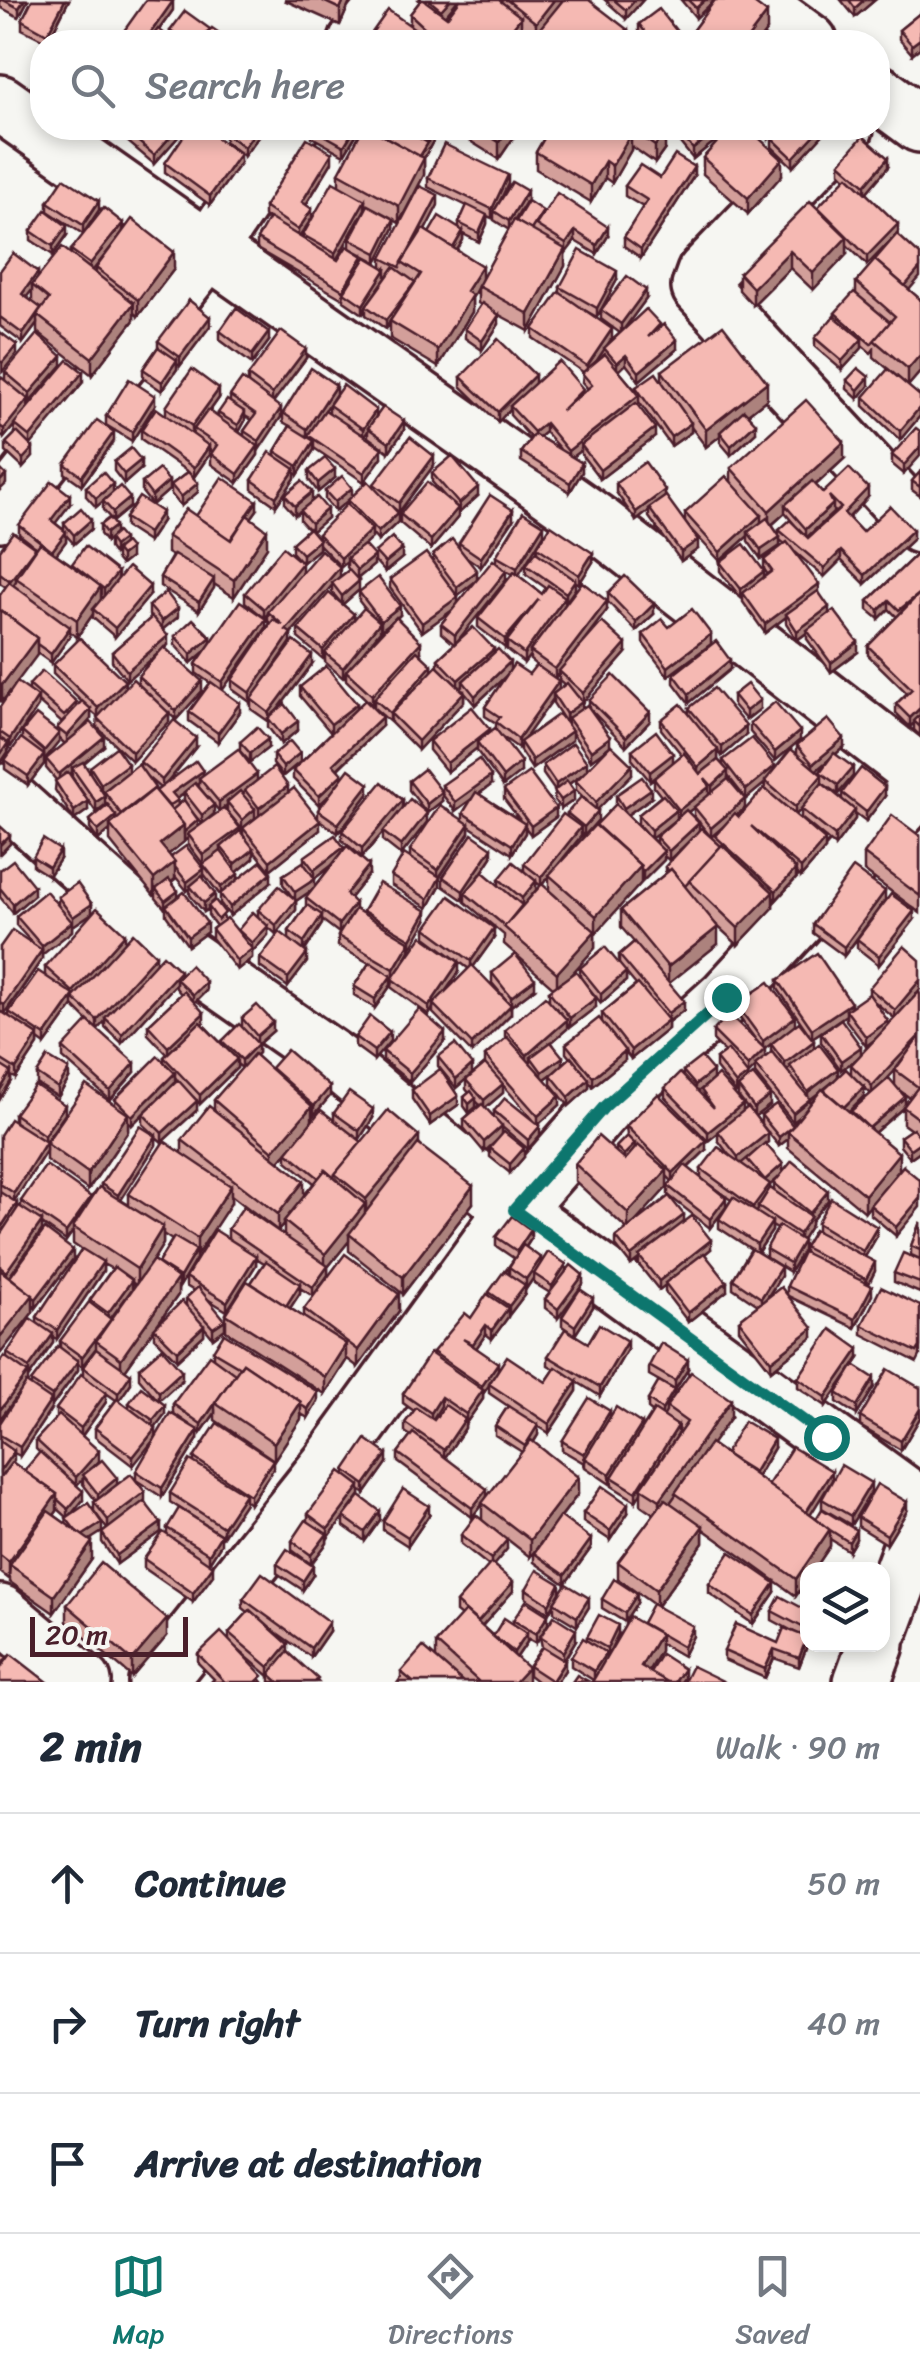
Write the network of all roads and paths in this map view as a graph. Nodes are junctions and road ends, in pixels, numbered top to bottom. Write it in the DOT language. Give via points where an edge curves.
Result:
graph roads {
  1 [pos="391,0"];
  2 [pos="750,0"];
  3 [pos="366,30"];
  4 [pos="792,30"];
  5 [pos="890,102"];
  6 [pos="0,103"];
  7 [pos="30,124"];
  8 [pos="920,124"];
  9 [pos="53,140"];
  10 [pos="282,140"];
  11 [pos="832,140"];
  12 [pos="210,249"];
  13 [pos="0,513"];
  14 [pos="920,525"];
  15 [pos="920,774"];
  16 [pos="920,787"];
  17 [pos="0,792"];
  18 [pos="514,1210"];
  19 [pos="920,1506"];
  20 [pos="920,1524"];
  21 [pos="0,1613"];
  22 [pos="876,1661"];
  23 [pos="83,1682"];
  24 [pos="158,1682"];
  1 -- 3 [label="street"];
  2 -- 4 [label="street"];
  5 -- 8 [label="street"];
  6 -- 7 [label="street"];
  9 -- 12 [label="street"];
  10 -- 12 [label="street"];
  11 -- 14 [label="street" via="705,273 700,286"];
  12 -- 13 [label="street"];
  12 -- 15 [label="street" via="600,524"];
  16 -- 18 [label="street" via="726,997 604,1107"];
  17 -- 18 [label="street" via="173,948 341,1064"];
  18 -- 19 [label="street"];
  18 -- 24 [label="street" via="330,1464"];
  20 -- 22 [label="street"];
  21 -- 23 [label="street"];
}
